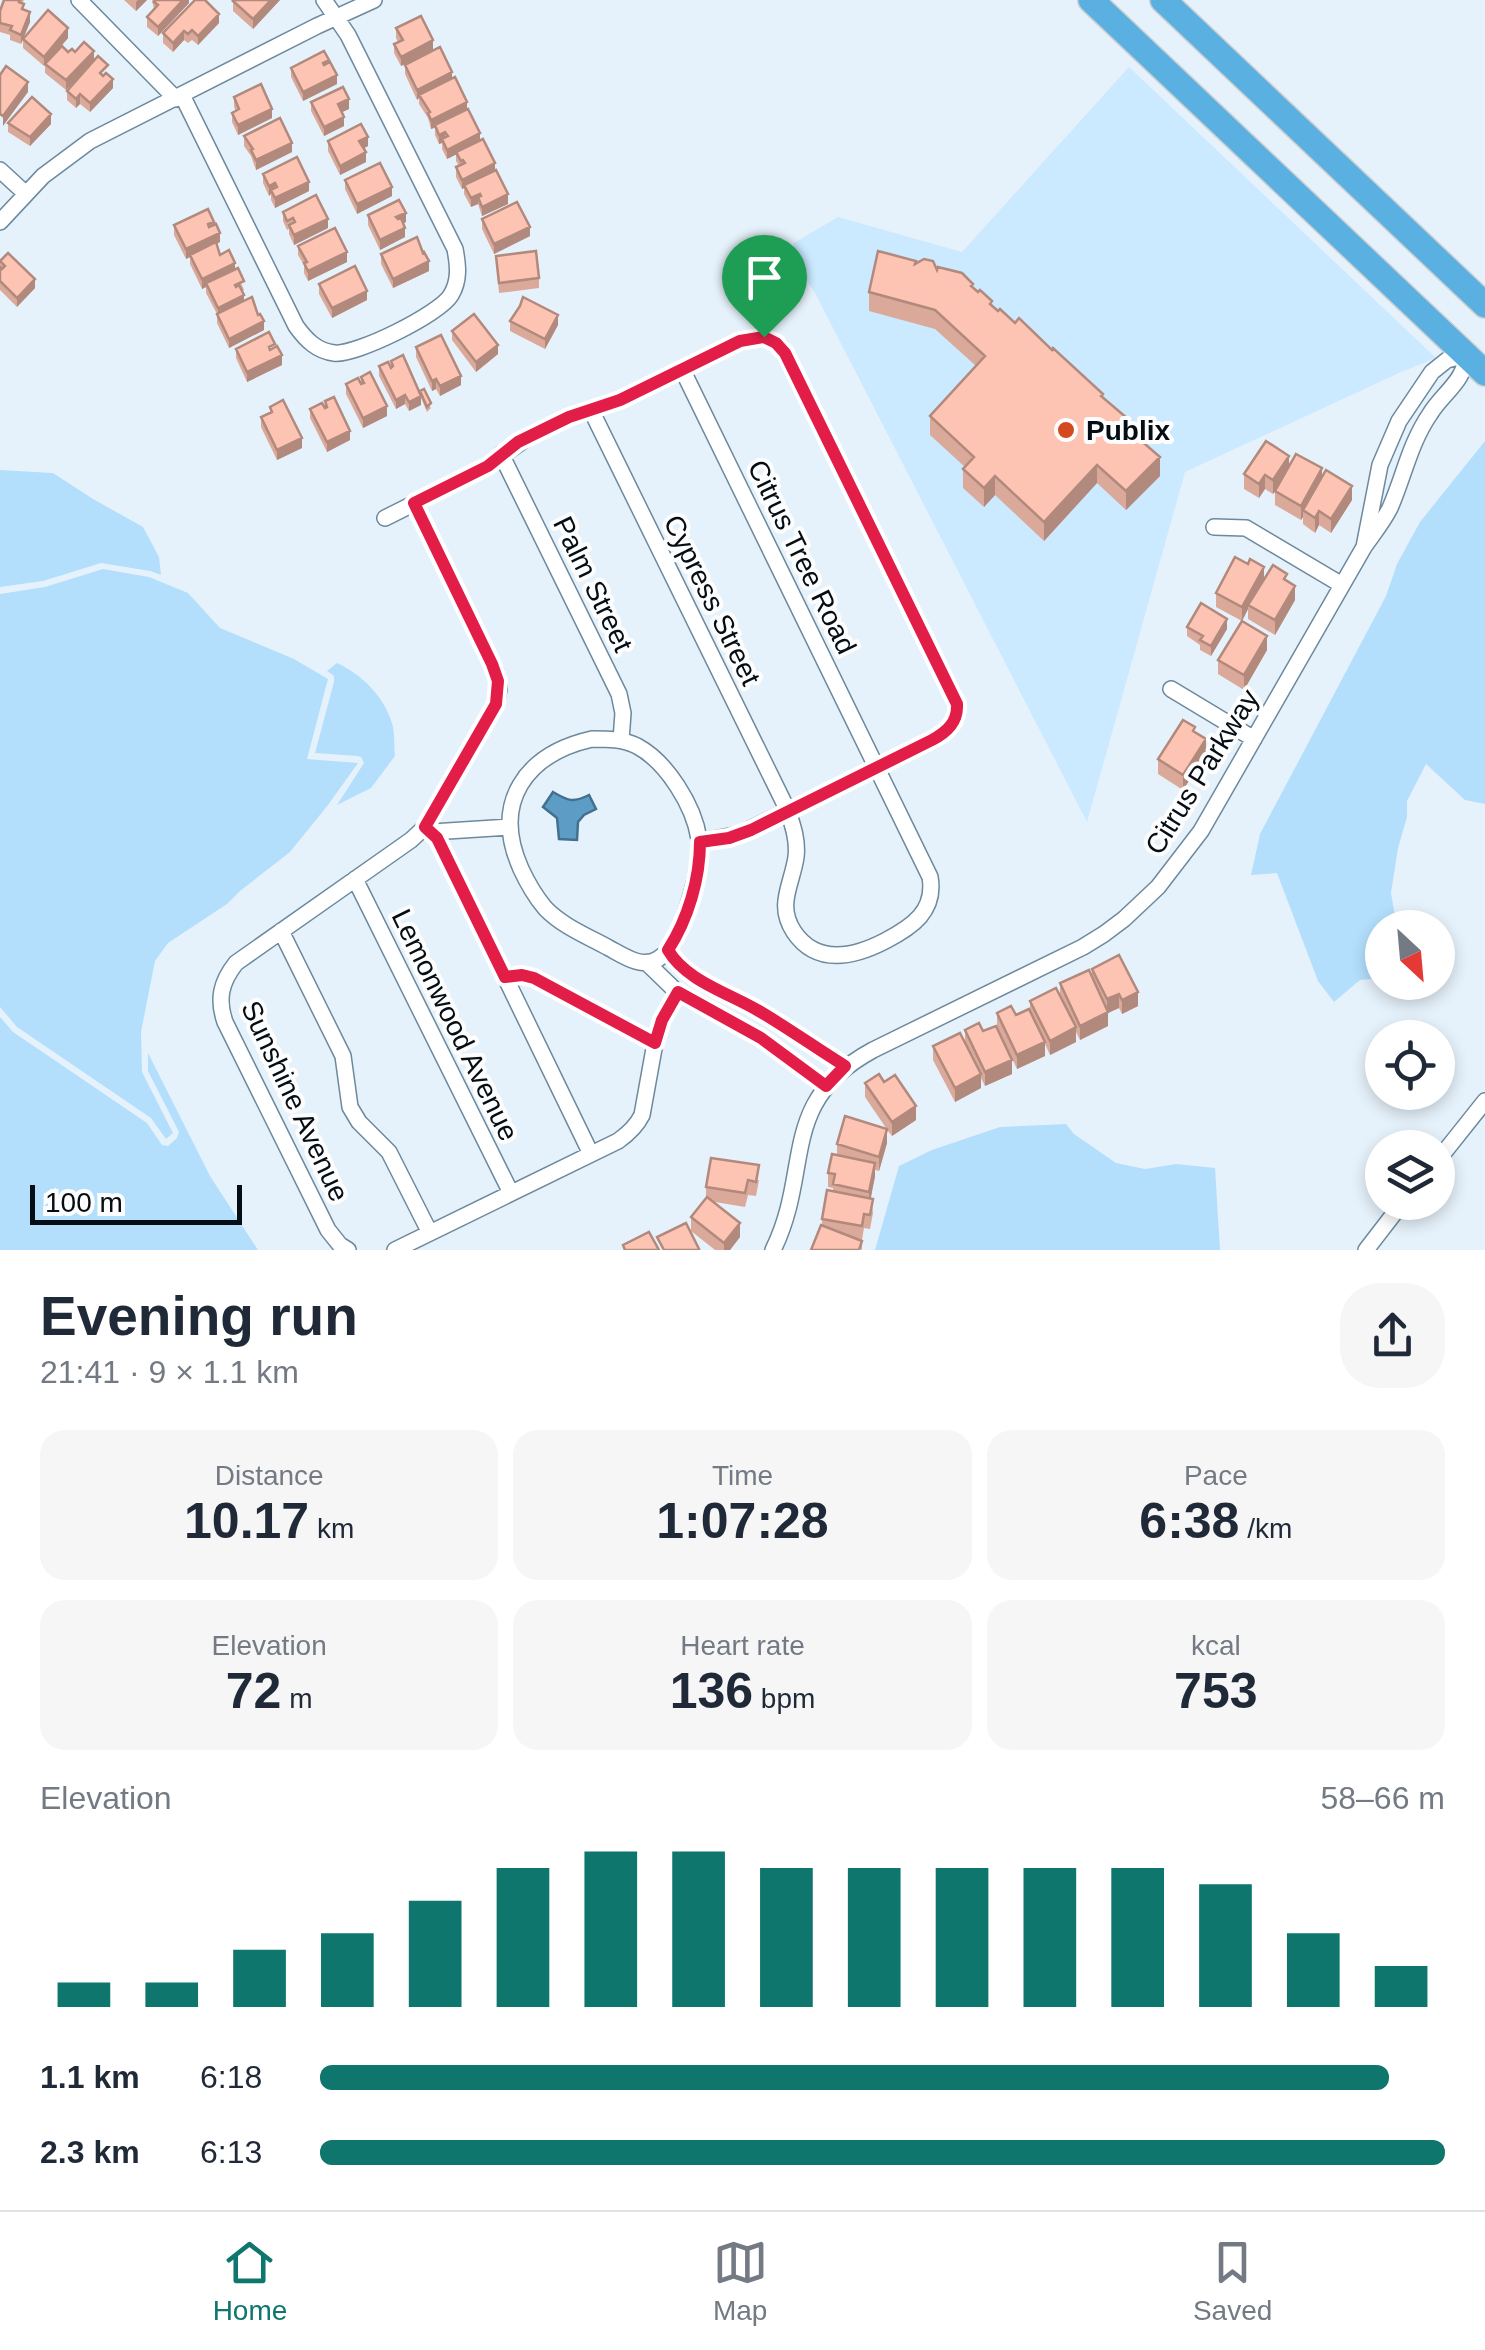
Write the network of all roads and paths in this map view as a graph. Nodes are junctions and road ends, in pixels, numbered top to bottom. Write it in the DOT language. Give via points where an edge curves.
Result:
graph roads {
  1 [pos="79,0"];
  2 [pos="324,0"];
  3 [pos="374,0"];
  4 [pos="1091,0"];
  5 [pos="1163,0"];
  6 [pos="337,17"];
  7 [pos="179,97"];
  8 [pos="0,170"];
  9 [pos="26,194"];
  10 [pos="0,222"];
  11 [pos="1485,305"];
  12 [pos="1479,360"];
  13 [pos="682,370"];
  14 [pos="591,410"];
  15 [pos="502,454"];
  16 [pos="1380,465"];
  17 [pos="1402,471"];
  18 [pos="414,503"];
  19 [pos="385,518"];
  20 [pos="1214,527"];
  21 [pos="1364,547"];
  22 [pos="1342,585"];
  23 [pos="1171,689"];
  24 [pos="1254,739"];
  25 [pos="621,740"];
  26 [pos="877,768"];
  27 [pos="788,812"];
  28 [pos="510,827"];
  29 [pos="429,830"];
  30 [pos="700,842"];
  31 [pos="356,879"];
  32 [pos="281,932"];
  33 [pos="668,950"];
  34 [pos="647,963"];
  35 [pos="505,977"];
  36 [pos="678,992"];
  37 [pos="758,1010"];
  38 [pos="750,1031"];
  39 [pos="655,1043"];
  40 [pos="845,1066"];
  41 [pos="826,1086"];
  42 [pos="1485,1101"];
  43 [pos="1455,1139"];
  44 [pos="591,1154"];
  45 [pos="510,1194"];
  46 [pos="1389,1220"];
  47 [pos="430,1233"];
  48 [pos="348,1250"];
  49 [pos="394,1250"];
  50 [pos="773,1250"];
  51 [pos="1366,1250"];
  1 -- 7 [label="street"];
  2 -- 6 [label="street"];
  3 -- 6 [label="street"];
  4 -- 12 [label="highway"];
  5 -- 11 [label="highway"];
  6 -- 7 [label="street"];
  6 -- 7 [label="street" via="455,249 453,292 432,313 344,353 325,351 304,337"];
  7 -- 9 [label="street" via="90,141"];
  8 -- 9 [label="street"];
  9 -- 10 [label="street"];
  12 -- 16 [label="street, Citrus Parkway" via="1448,360 1432,372"];
  12 -- 17 [label="street" via="1437,403"];
  13 -- 14 [label="street"];
  13 -- 26 [label="street, Citrus Tree Road"];
  13 -- 26 [label="street" via="748,338 776,343 861,507 957,704 955,721 942,735"];
  14 -- 15 [label="street"];
  14 -- 27 [label="street, Cypress Street"];
  15 -- 18 [label="street"];
  15 -- 25 [label="street, Palm Street" via="619,694"];
  16 -- 17 [label="street"];
  16 -- 21 [label="street, Citrus Parkway"];
  17 -- 21 [label="street" via="1385,518"];
  18 -- 19 [label="street"];
  18 -- 29 [label="street, Sunshine Avenue" via="499,689"];
  20 -- 22 [label="street" via="1246,528"];
  21 -- 22 [label="street, Citrus Parkway"];
  22 -- 24 [label="street, Citrus Parkway"];
  23 -- 24 [label="street"];
  24 -- 40 [label="street, Citrus Parkway" via="1188,850 1124,919"];
  25 -- 28 [label="street" via="592,739 546,756 515,796"];
  25 -- 30 [label="street" via="649,754 669,776"];
  26 -- 27 [label="street"];
  26 -- 27 [label="street" via="932,885 920,918 883,942 836,956 797,936 785,906 797,845"];
  27 -- 30 [label="street" via="740,834"];
  28 -- 29 [label="street"];
  28 -- 34 [label="street" via="522,870 546,910"];
  29 -- 31 [label="street, Sunshine Avenue"];
  29 -- 35 [label="street"];
  30 -- 33 [label="street" via="693,890"];
  31 -- 32 [label="street, Sunshine Avenue"];
  31 -- 45 [label="street, Lemonwood Avenue"];
  32 -- 47 [label="street" via="343,1056 350,1107 389,1152"];
  32 -- 48 [label="street, Sunshine Avenue" via="230,971 222,1013 328,1230"];
  33 -- 34 [label="street"];
  33 -- 37 [label="street" via="689,973"];
  34 -- 36 [label="street"];
  35 -- 39 [label="street" via="534,978"];
  35 -- 44 [label="street"];
  36 -- 38 [label="street"];
  36 -- 39 [label="street"];
  37 -- 38 [label="street"];
  37 -- 40 [label="street"];
  38 -- 41 [label="street"];
  39 -- 44 [label="street" via="636,1126"];
  40 -- 41 [label="street, Citrus Parkway"];
  41 -- 50 [label="street, Citrus Parkway" via="807,1120"];
  42 -- 43 [label="street"];
  44 -- 45 [label="street"];
  45 -- 47 [label="street"];
  46 -- 51 [label="street"];
  47 -- 49 [label="street"];
}
